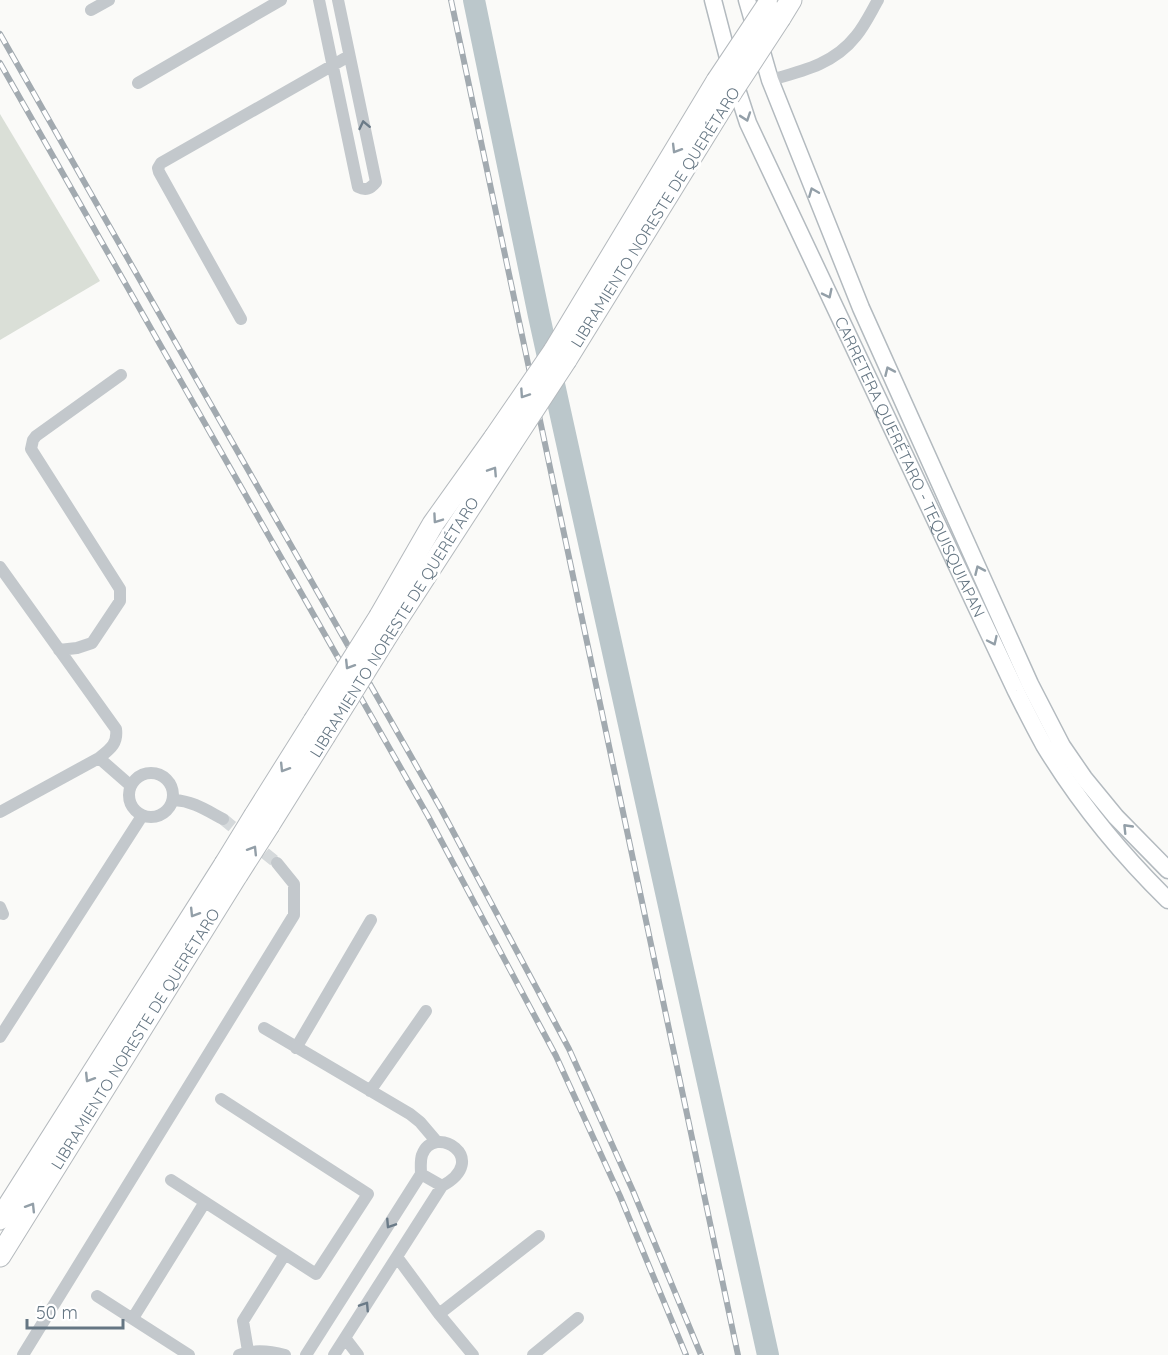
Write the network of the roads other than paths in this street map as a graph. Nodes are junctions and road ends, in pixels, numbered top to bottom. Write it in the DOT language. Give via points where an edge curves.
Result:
graph roads {
  1 [pos="109,0"];
  2 [pos="320,0"];
  3 [pos="338,0"];
  4 [pos="714,0"];
  5 [pos="878,0"];
  6 [pos="278,1"];
  7 [pos="771,5"];
  8 [pos="91,10"];
  9 [pos="349,56"];
  10 [pos="333,65"];
  11 [pos="770,80"];
  12 [pos="138,83"];
  13 [pos="241,319"];
  14 [pos="121,375"];
  15 [pos="0,567"];
  16 [pos="59,650"];
  17 [pos="99,758"];
  18 [pos="131,786"];
  19 [pos="174,800"];
  20 [pos="0,812"];
  21 [pos="142,816"];
  22 [pos="223,819"];
  23 [pos="277,863"];
  24 [pos="231,870"];
  25 [pos="1168,870"];
  26 [pos="1168,900"];
  27 [pos="371,920"];
  28 [pos="426,1011"];
  29 [pos="264,1028"];
  30 [pos="0,1037"];
  31 [pos="296,1048"];
  32 [pos="370,1092"];
  33 [pos="222,1099"];
  34 [pos="437,1142"];
  35 [pos="421,1174"];
  36 [pos="171,1180"];
  37 [pos="442,1186"];
  38 [pos="205,1202"];
  39 [pos="0,1219"];
  40 [pos="539,1236"];
  41 [pos="285,1254"];
  42 [pos="0,1256"];
  43 [pos="397,1257"];
  44 [pos="97,1296"];
  45 [pos="439,1314"];
  46 [pos="133,1318"];
  47 [pos="578,1318"];
  48 [pos="345,1338"];
  49 [pos="244,1353"];
  50 [pos="23,1355"];
  51 [pos="189,1355"];
  52 [pos="285,1355"];
  53 [pos="306,1355"];
  54 [pos="334,1355"];
  55 [pos="358,1355"];
  56 [pos="473,1355"];
  57 [pos="533,1355"];
  1 -- 8 [label="street"];
  2 -- 10 [label="street"];
  3 -- 9 [label="street"];
  4 -- 26 [label="main road, CARRETERA QUERÉTARO - TEQUISQUIAPAN, one-way" via="748,123 1016,691 1043,744 1076,794"];
  5 -- 11 [label="street" via="856,36 832,60"];
  6 -- 12 [label="street"];
  7 -- 11 [label="main road, CARRETERA QUERÉTARO - TEQUISQUIAPAN"];
  7 -- 24 [label="highway, LIBRAMIENTO NORESTE DE QUERÉTARO, bridge" via="560,356"];
  9 -- 10 [label="street"];
  10 -- 9 [label="street, one-way" via="358,187 371,188 376,182"];
  10 -- 13 [label="street" via="158,168"];
  25 -- 11 [label="main road, CARRETERA QUERÉTARO - TEQUISQUIAPAN, one-way" via="1084,778 1062,746 1030,684 861,308"];
  14 -- 16 [label="street" via="33,440 31,449 120,589 120,601 92,643"];
  15 -- 16 [label="street"];
  16 -- 17 [label="street" via="116,729 113,747"];
  17 -- 18 [label="street"];
  17 -- 20 [label="street"];
  18 -- 19 [label="street" via="143,774 160,775 173,787"];
  18 -- 21 [label="street" via="130,803"];
  19 -- 21 [label="street" via="159,817"];
  19 -- 22 [label="street" via="198,805"];
  21 -- 30 [label="street"];
  23 -- 50 [label="street" via="294,884 294,915"];
  24 -- 39 [label="highway, LIBRAMIENTO NORESTE DE QUERÉTARO, one-way"];
  42 -- 24 [label="highway, LIBRAMIENTO NORESTE DE QUERÉTARO, one-way"];
  27 -- 31 [label="street"];
  28 -- 32 [label="street"];
  29 -- 31 [label="street"];
  31 -- 32 [label="street"];
  32 -- 34 [label="street" via="420,1122"];
  33 -- 41 [label="street" via="368,1194 316,1274"];
  34 -- 35 [label="street" via="423,1154"];
  34 -- 37 [label="street" via="456,1147 463,1164 460,1173"];
  35 -- 37 [label="street"];
  35 -- 53 [label="street, one-way"];
  36 -- 38 [label="street"];
  37 -- 43 [label="street"];
  38 -- 41 [label="street"];
  38 -- 46 [label="street"];
  40 -- 45 [label="street"];
  41 -- 49 [label="street" via="243,1321"];
  43 -- 45 [label="street"];
  48 -- 43 [label="street, one-way"];
  44 -- 46 [label="street"];
  45 -- 56 [label="street"];
  46 -- 51 [label="street"];
  47 -- 57 [label="street"];
  48 -- 54 [label="street"];
  48 -- 55 [label="street"];
  49 -- 52 [label="street"];
}
